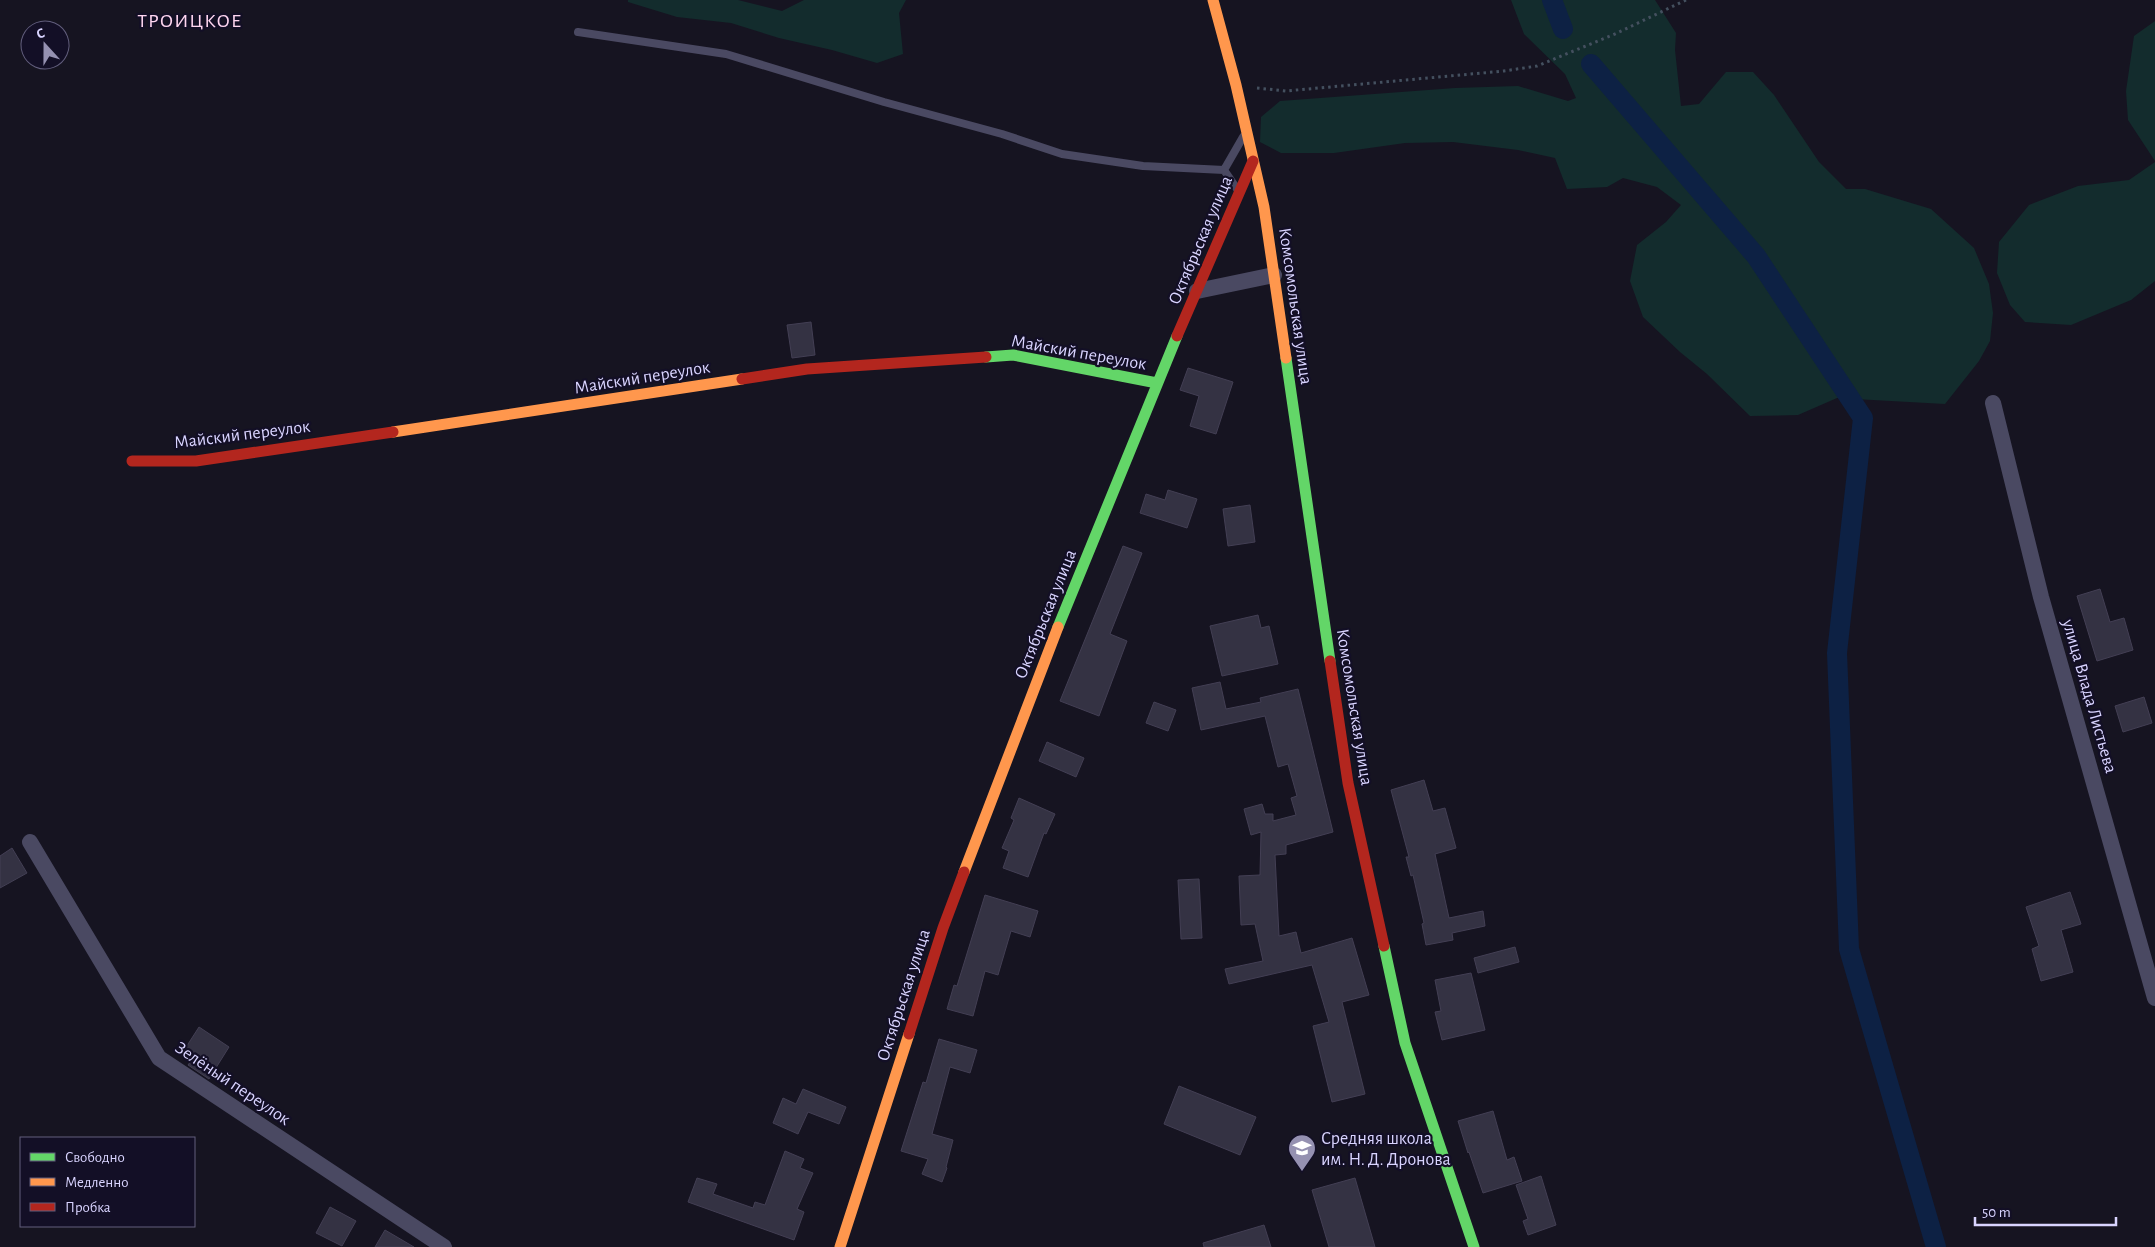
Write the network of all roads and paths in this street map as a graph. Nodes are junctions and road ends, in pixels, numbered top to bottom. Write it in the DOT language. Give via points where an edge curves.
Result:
graph roads {
  1 [pos="1213,0"];
  2 [pos="1686,0"];
  3 [pos="578,32"];
  4 [pos="1236,85"];
  5 [pos="1247,131"];
  6 [pos="1253,161"];
  7 [pos="1224,170"];
  8 [pos="1240,193"];
  9 [pos="1274,275"];
  10 [pos="1197,291"];
  11 [pos="1157,383"];
  12 [pos="1993,403"];
  13 [pos="132,461"];
  14 [pos="30,842"];
  15 [pos="2155,998"];
  16 [pos="444,1247"];
  17 [pos="840,1247"];
  18 [pos="1474,1247"];
  1 -- 4 [label="street, Октябрьская улица"];
  2 -- 4 [label="path" via="1537,66 1504,72 1286,91"];
  3 -- 7 [label="lane" via="726,54 1062,154 1143,166"];
  4 -- 5 [label="street, Октябрьская улица"];
  5 -- 6 [label="street, Октябрьская улица"];
  5 -- 7 [label="lane"];
  6 -- 8 [label="street, Октябрьская улица"];
  6 -- 9 [label="street, Комсомольская улица"];
  7 -- 8 [label="lane"];
  8 -- 10 [label="street, Октябрьская улица"];
  9 -- 10 [label="street"];
  9 -- 18 [label="street, Комсомольская улица" via="1348,783 1404,1044"];
  10 -- 11 [label="street, Октябрьская улица"];
  11 -- 13 [label="street, Майский переулок" via="1013,355 806,369 196,460"];
  11 -- 17 [label="street, Октябрьская улица" via="943,928"];
  12 -- 15 [label="street, улица Влада Листьева" via="2041,597"];
  14 -- 16 [label="street, Зелёный переулок" via="159,1058"];
}
